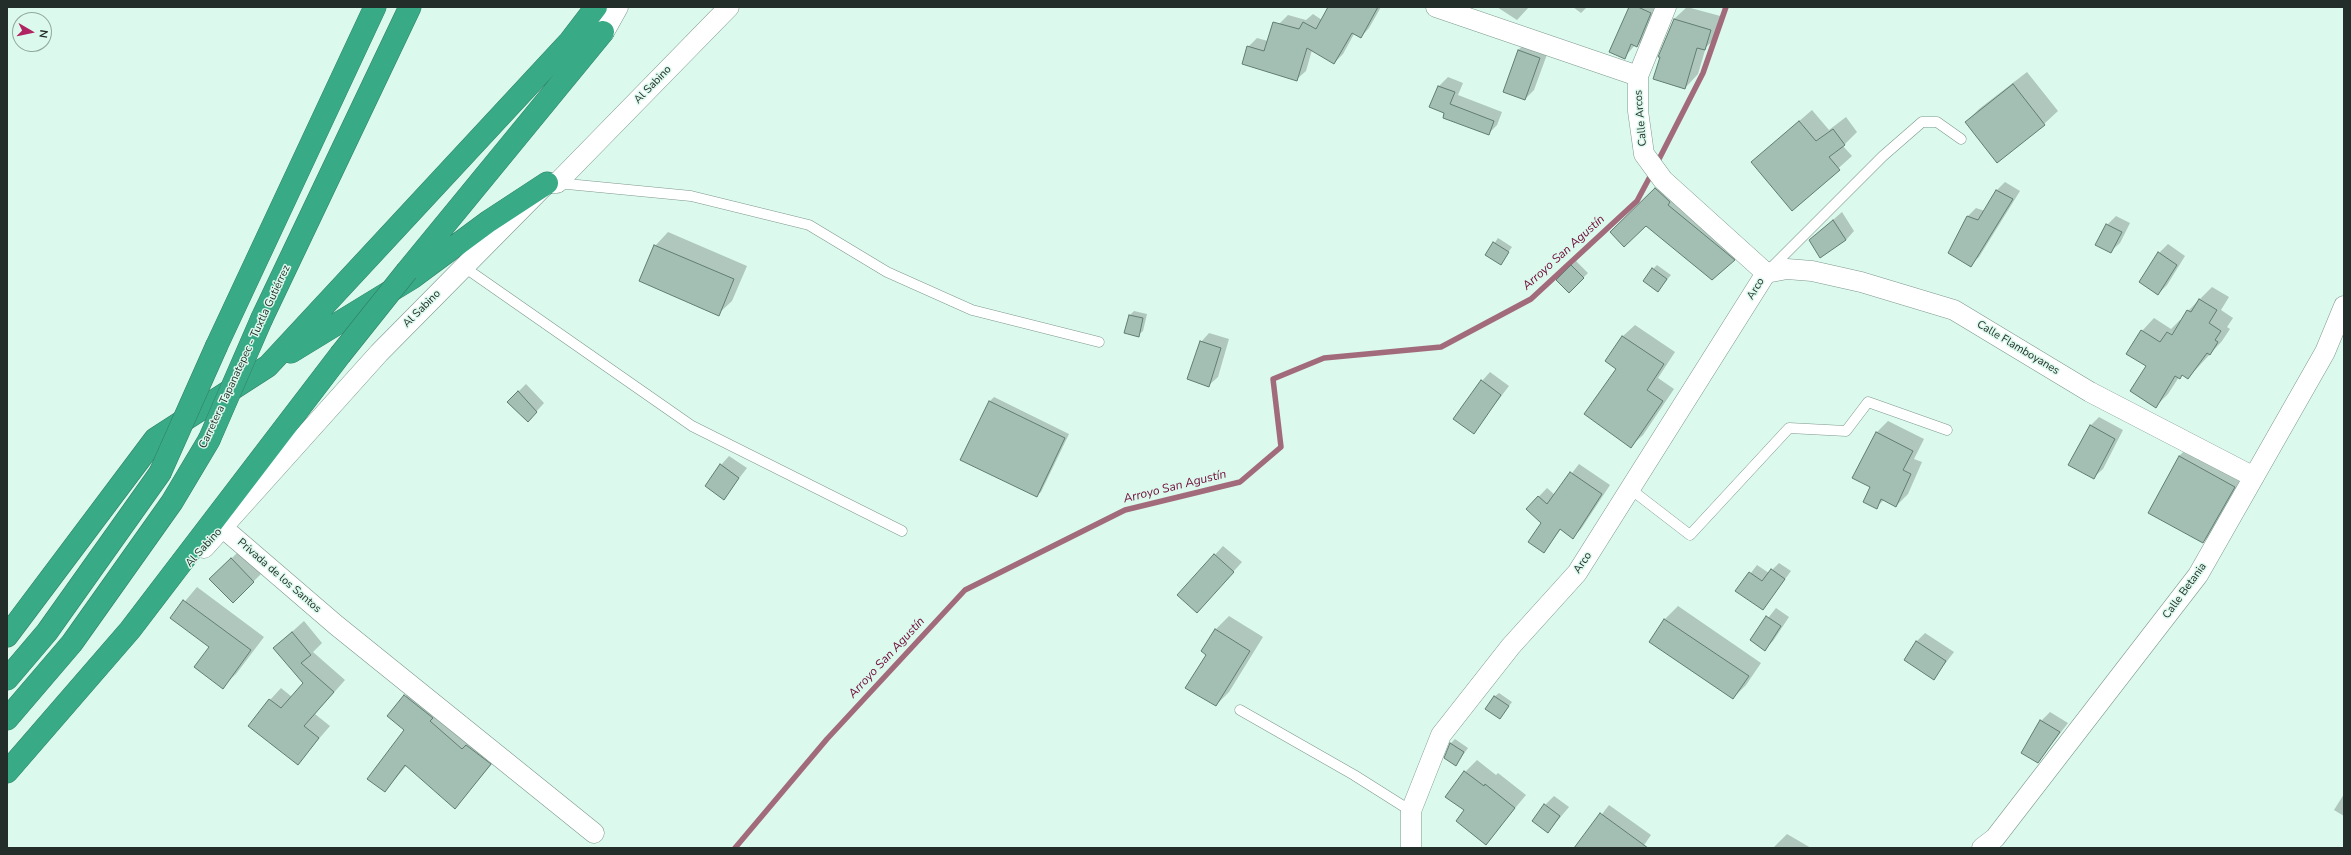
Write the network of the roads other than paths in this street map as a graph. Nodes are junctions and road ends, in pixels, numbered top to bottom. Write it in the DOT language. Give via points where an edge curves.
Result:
graph roads {
  1 [pos="375,7"];
  2 [pos="410,7"];
  3 [pos="596,7"];
  4 [pos="617,7"];
  5 [pos="729,7"];
  6 [pos="1436,7"];
  7 [pos="1666,7"];
  8 [pos="603,32"];
  9 [pos="1638,76"];
  10 [pos="1962,139"];
  11 [pos="552,183"];
  12 [pos="464,267"];
  13 [pos="1766,273"];
  14 [pos="2344,306"];
  15 [pos="2338,337"];
  16 [pos="1099,342"];
  17 [pos="268,366"];
  18 [pos="1947,430"];
  19 [pos="2254,476"];
  20 [pos="1629,488"];
  21 [pos="222,527"];
  22 [pos="902,531"];
  23 [pos="130,630"];
  24 [pos="7,636"];
  25 [pos="7,679"];
  26 [pos="1240,710"];
  27 [pos="7,719"];
  28 [pos="7,772"];
  29 [pos="1411,811"];
  30 [pos="594,833"];
  31 [pos="1411,848"];
  32 [pos="1982,848"];
  1 -- 25 [label="highway, bridge" via="216,345 160,473 47,632"];
  2 -- 27 [label="highway, Carretera Tapanatepec - Tuxtla Gutiérrez, bridge" via="262,318 208,440 172,502 72,643"];
  3 -- 17 [label="highway" via="570,41"];
  4 -- 8 [label="main road"];
  5 -- 11 [label="street, Al Sabino"];
  6 -- 9 [label="street, Calle Arcos"];
  7 -- 9 [label="street"];
  8 -- 23 [label="highway, bridge" via="340,355"];
  9 -- 13 [label="street, Calle Arcos" via="1638,111 1644,154 1663,180"];
  10 -- 13 [label="lane" via="1937,122 1922,122 1882,156"];
  11 -- 12 [label="street, Al Sabino"];
  11 -- 16 [label="lane" via="691,196 809,225 887,272 972,310"];
  11 -- 17 [label="highway" via="489,221 412,278"];
  12 -- 21 [label="street, Al Sabino" via="379,353"];
  12 -- 22 [label="lane" via="692,426"];
  13 -- 19 [label="street, Calle Flamboyanes" via="1787,269 1812,271 1861,282 1954,310 2090,392"];
  13 -- 20 [label="street, Arco"];
  14 -- 15 [label="street, Calle Betania"];
  15 -- 19 [label="street, Calle Betania" via="2325,352"];
  17 -- 24 [label="highway" via="155,438"];
  18 -- 20 [label="lane" via="1868,402 1846,431 1789,428 1690,535"];
  19 -- 32 [label="street, Calle Betania" via="2198,575 1995,838"];
  20 -- 29 [label="street, Arco" via="1577,573 1511,646 1441,735"];
  21 -- 23 [label="street, Al Sabino"];
  21 -- 30 [label="street, Privada de los Santos" via="336,625"];
  23 -- 28 [label="highway"];
  26 -- 29 [label="lane" via="1354,774"];
  29 -- 31 [label="street, Arco"];
}
